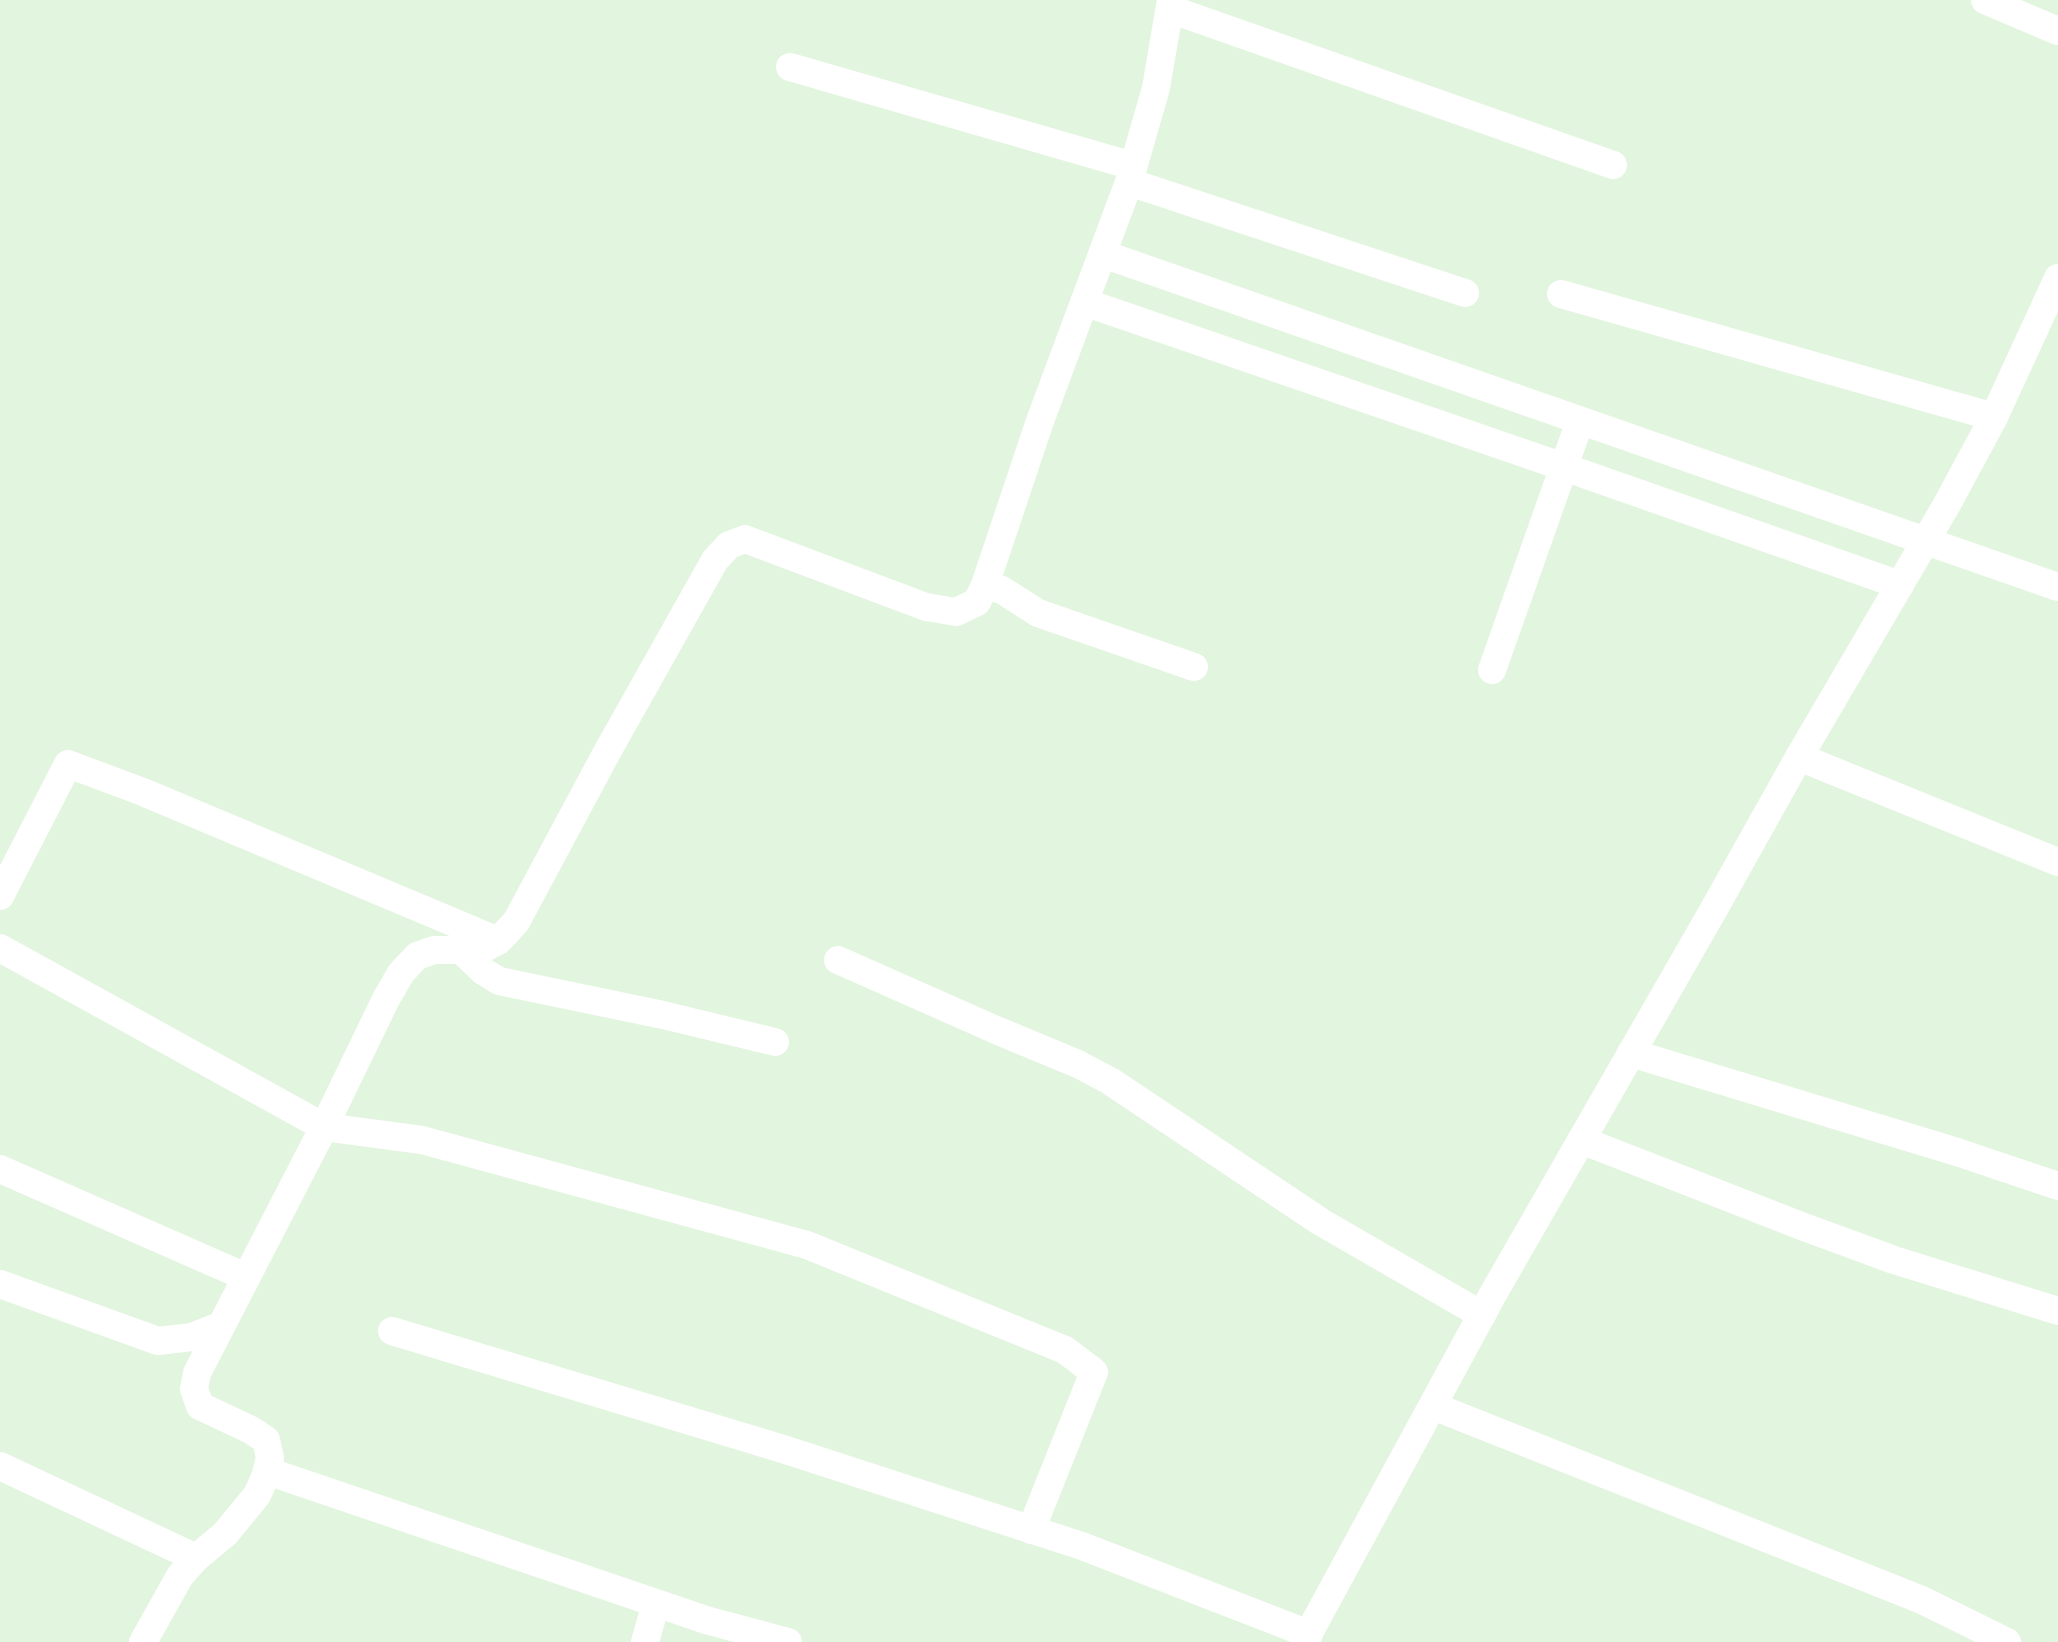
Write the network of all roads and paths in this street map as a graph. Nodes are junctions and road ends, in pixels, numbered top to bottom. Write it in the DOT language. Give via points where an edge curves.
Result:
graph roads {
  1 [pos="1985,0"];
  2 [pos="1171,4"];
  3 [pos="2058,31"];
  4 [pos="790,68"];
  5 [pos="1613,165"];
  6 [pos="1131,174"];
  7 [pos="1102,254"];
  8 [pos="2057,283"];
  9 [pos="1466,293"];
  10 [pos="1560,294"];
  11 [pos="1084,302"];
  12 [pos="1994,417"];
  13 [pos="1572,443"];
  14 [pos="1926,540"];
  15 [pos="985,585"];
  16 [pos="1900,585"];
  17 [pos="2058,587"];
  18 [pos="1194,667"];
  19 [pos="1492,670"];
  20 [pos="1799,757"];
  21 [pos="2058,862"];
  22 [pos="0,896"];
  23 [pos="498,941"];
  24 [pos="0,948"];
  25 [pos="460,950"];
  26 [pos="838,960"];
  27 [pos="775,1042"];
  28 [pos="1631,1054"];
  29 [pos="324,1127"];
  30 [pos="1582,1140"];
  31 [pos="0,1169"];
  32 [pos="2058,1186"];
  33 [pos="246,1277"];
  34 [pos="0,1284"];
  35 [pos="2058,1311"];
  36 [pos="1482,1315"];
  37 [pos="222,1326"];
  38 [pos="392,1332"];
  39 [pos="1433,1406"];
  40 [pos="0,1466"];
  41 [pos="265,1477"];
  42 [pos="1031,1530"];
  43 [pos="196,1558"];
  44 [pos="656,1603"];
  45 [pos="1306,1638"];
  46 [pos="143,1642"];
  47 [pos="645,1642"];
  48 [pos="788,1642"];
  49 [pos="2007,1642"];
  1 -- 3 [label="street"];
  2 -- 5 [label="street"];
  2 -- 6 [label="street" via="1156,88"];
  4 -- 6 [label="street"];
  6 -- 7 [label="street"];
  6 -- 9 [label="street"];
  7 -- 11 [label="street"];
  7 -- 13 [label="street"];
  8 -- 12 [label="street"];
  10 -- 12 [label="street"];
  11 -- 13 [label="street"];
  11 -- 15 [label="street"];
  12 -- 14 [label="street"];
  13 -- 14 [label="street"];
  13 -- 16 [label="street"];
  13 -- 19 [label="street"];
  14 -- 16 [label="street"];
  14 -- 17 [label="street"];
  15 -- 18 [label="street" via="1002,590 1038,613"];
  15 -- 23 [label="street" via="977,602 956,612 926,607 746,539 729,544 715,560 516,922"];
  16 -- 20 [label="street"];
  20 -- 21 [label="street"];
  20 -- 28 [label="street"];
  22 -- 23 [label="street" via="68,764 143,792"];
  23 -- 25 [label="street" via="481,950"];
  24 -- 29 [label="street"];
  25 -- 27 [label="street" via="499,981"];
  25 -- 29 [label="street" via="434,950 417,956 401,973"];
  26 -- 36 [label="street" via="1078,1064 1110,1081 1321,1222"];
  28 -- 30 [label="street"];
  28 -- 32 [label="street" via="1957,1152"];
  29 -- 33 [label="street"];
  29 -- 42 [label="street" via="422,1140 807,1245 1065,1350 1094,1372"];
  30 -- 35 [label="street" via="1894,1260"];
  30 -- 36 [label="street"];
  31 -- 33 [label="street"];
  33 -- 37 [label="street"];
  34 -- 37 [label="street" via="158,1341 192,1337"];
  36 -- 39 [label="street"];
  37 -- 41 [label="street" via="197,1373 194,1388 200,1406 266,1440 270,1458"];
  38 -- 42 [label="street" via="783,1449"];
  39 -- 45 [label="street"];
  39 -- 49 [label="street" via="1922,1600"];
  40 -- 43 [label="street"];
  41 -- 43 [label="street" via="257,1496 225,1534"];
  41 -- 44 [label="street" via="270,1472"];
  42 -- 45 [label="street" via="1082,1546"];
  43 -- 46 [label="street" via="180,1576"];
  44 -- 47 [label="street"];
  44 -- 48 [label="street"];
}
